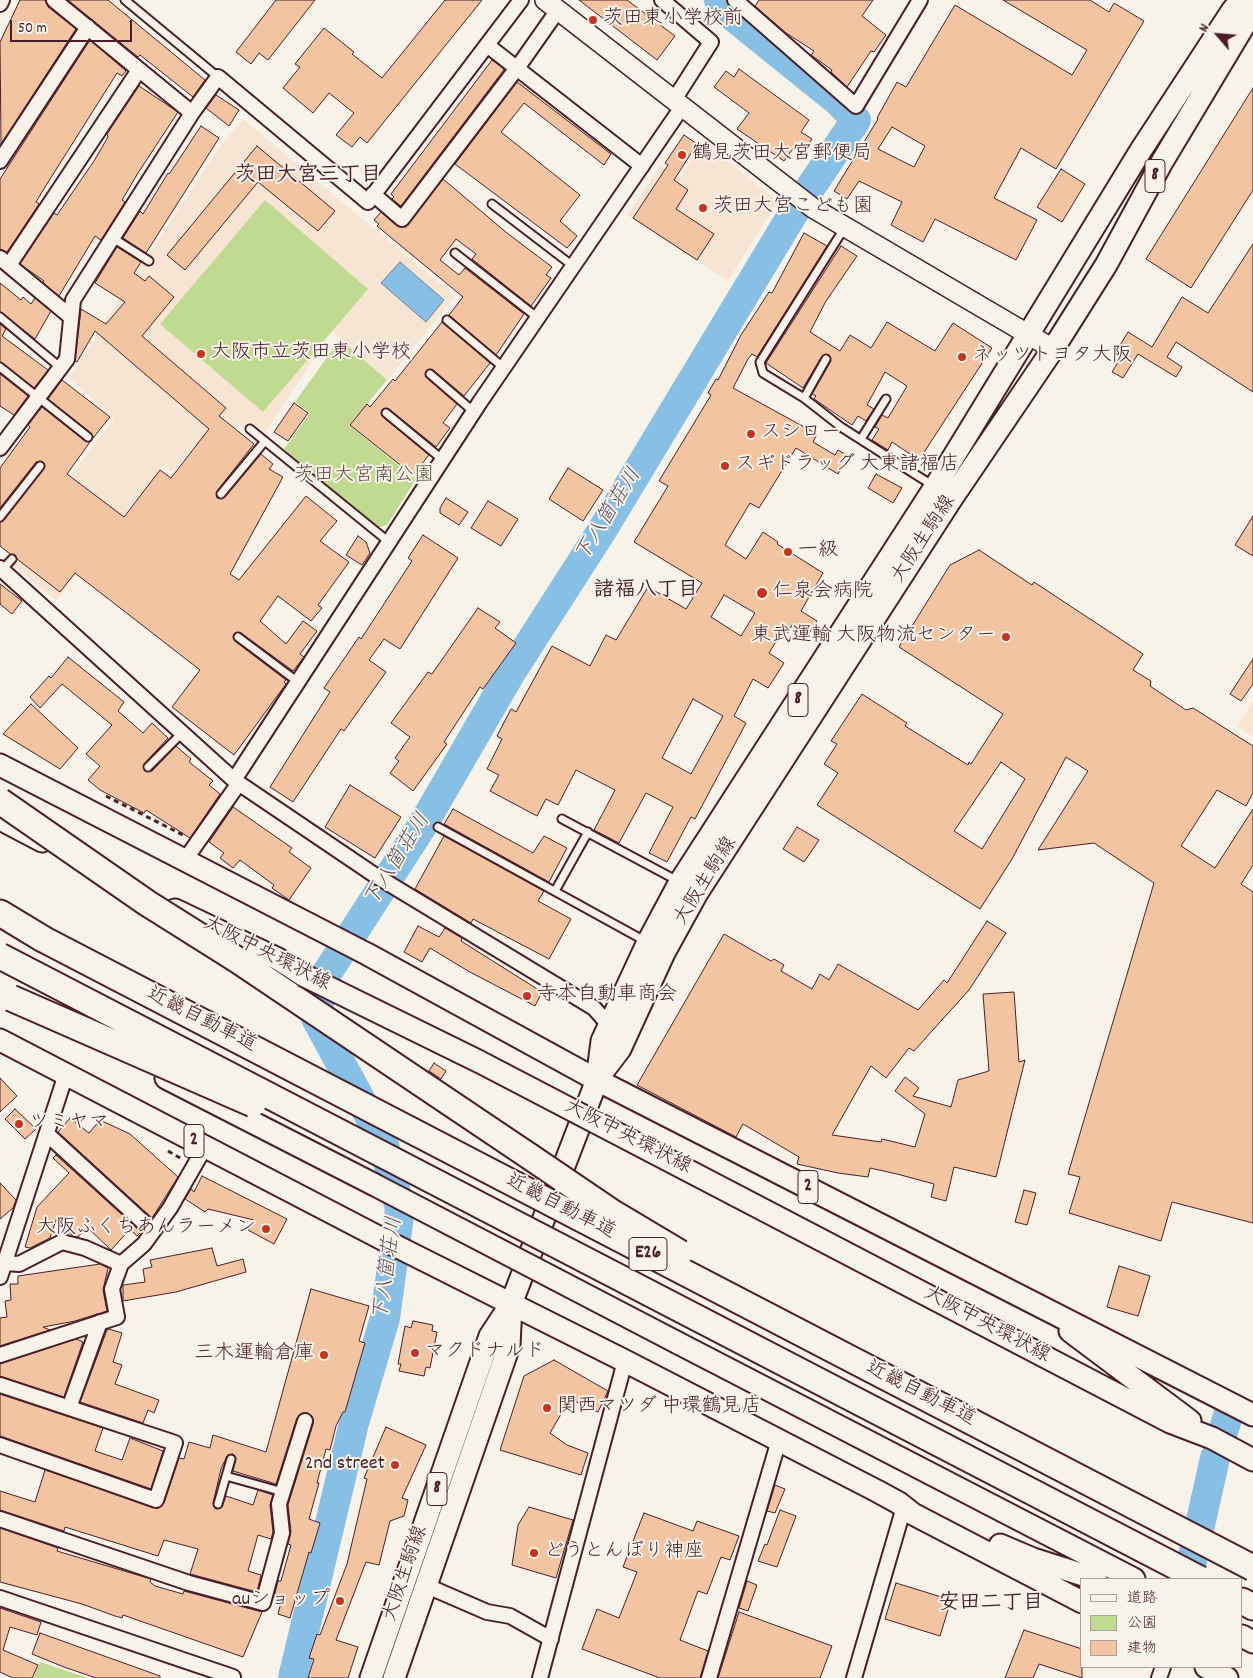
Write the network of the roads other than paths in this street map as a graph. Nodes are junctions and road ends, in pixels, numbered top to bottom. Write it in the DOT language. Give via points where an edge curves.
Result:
graph roads {
  1 [pos="2,0"];
  2 [pos="54,0"];
  3 [pos="125,0"];
  4 [pos="521,0"];
  5 [pos="662,0"];
  6 [pos="920,0"];
  7 [pos="1241,0"];
  8 [pos="1250,0"];
  9 [pos="743,3"];
  10 [pos="0,4"];
  11 [pos="551,5"];
  12 [pos="88,27"];
  13 [pos="487,45"];
  14 [pos="516,69"];
  15 [pos="139,70"];
  16 [pos="218,77"];
  17 [pos="678,103"];
  18 [pos="192,113"];
  19 [pos="0,161"];
  20 [pos="642,166"];
  21 [pos="373,194"];
  22 [pos="492,204"];
  23 [pos="845,227"];
  24 [pos="113,238"];
  25 [pos="455,253"];
  26 [pos="149,261"];
  27 [pos="5,262"];
  28 [pos="573,266"];
  29 [pos="0,317"];
  30 [pos="71,317"];
  31 [pos="538,318"];
  32 [pos="447,320"];
  33 [pos="1029,334"];
  34 [pos="1053,349"];
  35 [pos="826,359"];
  36 [pos="0,367"];
  37 [pos="60,368"];
  38 [pos="504,368"];
  39 [pos="430,374"];
  40 [pos="39,397"];
  41 [pos="804,398"];
  42 [pos="886,399"];
  43 [pos="474,412"];
  44 [pos="386,413"];
  45 [pos="250,430"];
  46 [pos="88,437"];
  47 [pos="861,439"];
  48 [pos="265,441"];
  49 [pos="0,448"];
  50 [pos="442,460"];
  51 [pos="40,466"];
  52 [pos="935,486"];
  53 [pos="221,494"];
  54 [pos="0,517"];
  55 [pos="389,542"];
  56 [pos="12,559"];
  57 [pos="1,569"];
  58 [pos="238,638"];
  59 [pos="298,682"];
  60 [pos="182,732"];
  61 [pos="0,766"];
  62 [pos="148,767"];
  63 [pos="237,781"];
  64 [pos="0,794"];
  65 [pos="0,802"];
  66 [pos="0,819"];
  67 [pos="562,819"];
  68 [pos="438,826"];
  69 [pos="588,832"];
  70 [pos="185,860"];
  71 [pos="88,867"];
  72 [pos="680,882"];
  73 [pos="555,891"];
  74 [pos="0,913"];
  75 [pos="0,919"];
  76 [pos="43,939"];
  77 [pos="648,942"];
  78 [pos="0,956"];
  79 [pos="0,993"];
  80 [pos="608,1024"];
  81 [pos="3,1045"];
  82 [pos="66,1074"];
  83 [pos="597,1080"];
  84 [pos="47,1134"];
  85 [pos="205,1147"];
  86 [pos="370,1148"];
  87 [pos="153,1231"];
  88 [pos="5,1263"];
  89 [pos="121,1264"];
  90 [pos="0,1277"];
  91 [pos="1028,1299"];
  92 [pos="511,1304"];
  93 [pos="100,1322"];
  94 [pos="0,1355"];
  95 [pos="625,1361"];
  96 [pos="0,1385"];
  97 [pos="69,1408"];
  98 [pos="1253,1415"];
  99 [pos="305,1421"];
  100 [pos="1212,1438"];
  101 [pos="778,1440"];
  102 [pos="0,1444"];
  103 [pos="1033,1454"];
  104 [pos="232,1459"];
  105 [pos="1253,1460"];
  106 [pos="226,1476"];
  107 [pos="283,1492"];
  108 [pos="218,1504"];
  109 [pos="904,1507"];
  110 [pos="0,1519"];
  111 [pos="1253,1568"];
  112 [pos="1093,1578"];
  113 [pos="1132,1578"];
  114 [pos="1198,1578"];
  115 [pos="426,1586"];
  116 [pos="0,1598"];
  117 [pos="1080,1601"];
  118 [pos="551,1639"];
  119 [pos="1208,1668"];
  120 [pos="233,1677"];
  121 [pos="371,1678"];
  122 [pos="394,1678"];
  123 [pos="540,1678"];
  124 [pos="709,1678"];
  125 [pos="854,1678"];
  126 [pos="1227,1678"];
  1 -- 10 [label="street"];
  2 -- 12 [label="street"];
  3 -- 16 [label="lane"];
  4 -- 13 [label="street"];
  5 -- 17 [label="street" via="711,42"];
  6 -- 9 [label="street" via="856,106"];
  7 -- 33 [label="main road, 大阪生駒線 / 8" via="1141,150"];
  8 -- 34 [label="main road, 大阪生駒線 / 8" via="1246,22 1162,162 1106,265"];
  11 -- 14 [label="street"];
  11 -- 17 [label="street"];
  12 -- 15 [label="street"];
  12 -- 19 [label="street"];
  13 -- 14 [label="street"];
  13 -- 21 [label="street"];
  14 -- 20 [label="street"];
  14 -- 21 [label="street" via="402,219"];
  15 -- 18 [label="street"];
  15 -- 27 [label="street"];
  16 -- 18 [label="street"];
  16 -- 21 [label="street" via="368,202"];
  17 -- 20 [label="street"];
  17 -- 23 [label="street" via="792,192"];
  18 -- 24 [label="street"];
  20 -- 28 [label="street"];
  22 -- 28 [label="lane"];
  23 -- 33 [label="street"];
  23 -- 41 [label="lane" via="760,362 762,373"];
  24 -- 26 [label="lane"];
  24 -- 30 [label="street" via="73,300"];
  25 -- 31 [label="lane"];
  27 -- 30 [label="street"];
  28 -- 31 [label="street"];
  29 -- 37 [label="lane"];
  30 -- 37 [label="street" via="67,359"];
  31 -- 38 [label="street"];
  32 -- 38 [label="lane"];
  33 -- 34 [label="street"];
  33 -- 52 [label="main road, 大阪生駒線 / 8"];
  34 -- 83 [label="main road, 大阪生駒線 / 8" via="952,498 697,894 664,953 620,1049"];
  35 -- 41 [label="lane"];
  36 -- 40 [label="lane"];
  37 -- 40 [label="street"];
  38 -- 43 [label="street"];
  39 -- 43 [label="lane"];
  40 -- 46 [label="lane"];
  40 -- 49 [label="street"];
  41 -- 47 [label="lane"];
  42 -- 47 [label="lane"];
  43 -- 50 [label="street"];
  44 -- 50 [label="lane"];
  45 -- 48 [label="lane"];
  47 -- 52 [label="lane"];
  48 -- 53 [label="lane"];
  48 -- 55 [label="lane"];
  50 -- 55 [label="street"];
  51 -- 54 [label="lane"];
  52 -- 72 [label="main road, 大阪生駒線 / 8"];
  55 -- 59 [label="street"];
  56 -- 57 [label="lane"];
  57 -- 60 [label="street"];
  58 -- 59 [label="lane"];
  59 -- 63 [label="street"];
  60 -- 62 [label="lane"];
  60 -- 63 [label="street"];
  61 -- 70 [label="main road, 2"];
  63 -- 70 [label="street"];
  63 -- 80 [label="street" via="373,874 594,1008"];
  64 -- 71 [label="main road"];
  65 -- 103 [label="highway, bridge" via="613,1213 705,1268 950,1401"];
  66 -- 71 [label="main road, 大阪中央環状線 / 2"];
  67 -- 69 [label="lane"];
  68 -- 73 [label="lane"];
  69 -- 72 [label="lane"];
  69 -- 73 [label="lane"];
  70 -- 83 [label="main road, 2" via="367,954"];
  71 -- 100 [label="main road, 大阪中央環状線 / 2, bridge" via="480,1062 1170,1422"];
  72 -- 77 [label="main road, 大阪生駒線 / 8"];
  73 -- 77 [label="lane"];
  74 -- 76 [label="highway"];
  75 -- 76 [label="highway, 近畿自動車道 / E26"];
  76 -- 103 [label="highway, 近畿自動車道 / E26, bridge"];
  77 -- 80 [label="main road, 大阪生駒線 / 8"];
  78 -- 86 [label="highway, 近畿自動車道 / E26, bridge"];
  79 -- 86 [label="highway, bridge" via="281,1116"];
  79 -- 113 [label="main road, 2, bridge"];
  80 -- 83 [label="main road, 大阪生駒線 / 8" via="602,1041"];
  81 -- 82 [label="main road, 2"];
  82 -- 84 [label="street"];
  82 -- 85 [label="main road, 2"];
  83 -- 91 [label="main road, 2"];
  83 -- 92 [label="main road, 大阪生駒線 / 8"];
  84 -- 87 [label="street"];
  84 -- 88 [label="street"];
  85 -- 87 [label="street"];
  85 -- 92 [label="main road, 2"];
  86 -- 114 [label="highway, 近畿自動車道 / E26, bridge"];
  87 -- 89 [label="street" via="144,1244"];
  88 -- 89 [label="street" via="19,1264 62,1242"];
  88 -- 90 [label="street"];
  89 -- 93 [label="street" via="112,1289 117,1317"];
  91 -- 98 [label="main road, 2"];
  91 -- 100 [label="main road"];
  92 -- 95 [label="main road, 2"];
  92 -- 115 [label="main road, 大阪生駒線 / 8" via="510,1346"];
  92 -- 121 [label="main road, 大阪生駒線 / 8" via="490,1336"];
  93 -- 94 [label="street"];
  93 -- 97 [label="street"];
  95 -- 101 [label="main road, 2"];
  95 -- 118 [label="street"];
  96 -- 97 [label="street"];
  97 -- 102 [label="street" via="176,1443 156,1500"];
  99 -- 107 [label="street"];
  100 -- 105 [label="main road, 大阪中央環状線 / 2"];
  101 -- 109 [label="main road, 2"];
  101 -- 124 [label="street"];
  103 -- 111 [label="highway, 近畿自動車道 / E26, bridge"];
  104 -- 106 [label="lane"];
  106 -- 107 [label="lane"];
  106 -- 108 [label="lane"];
  107 -- 110 [label="street" via="279,1504 282,1533 263,1603 189,1583"];
  109 -- 112 [label="main road" via="917,1505 1021,1555"];
  109 -- 117 [label="main road, 2"];
  109 -- 125 [label="street"];
  115 -- 118 [label="street" via="487,1612 510,1616"];
  115 -- 122 [label="main road, 大阪生駒線 / 8"];
  116 -- 120 [label="street"];
  118 -- 123 [label="street"];
  119 -- 126 [label="main road"];
}
